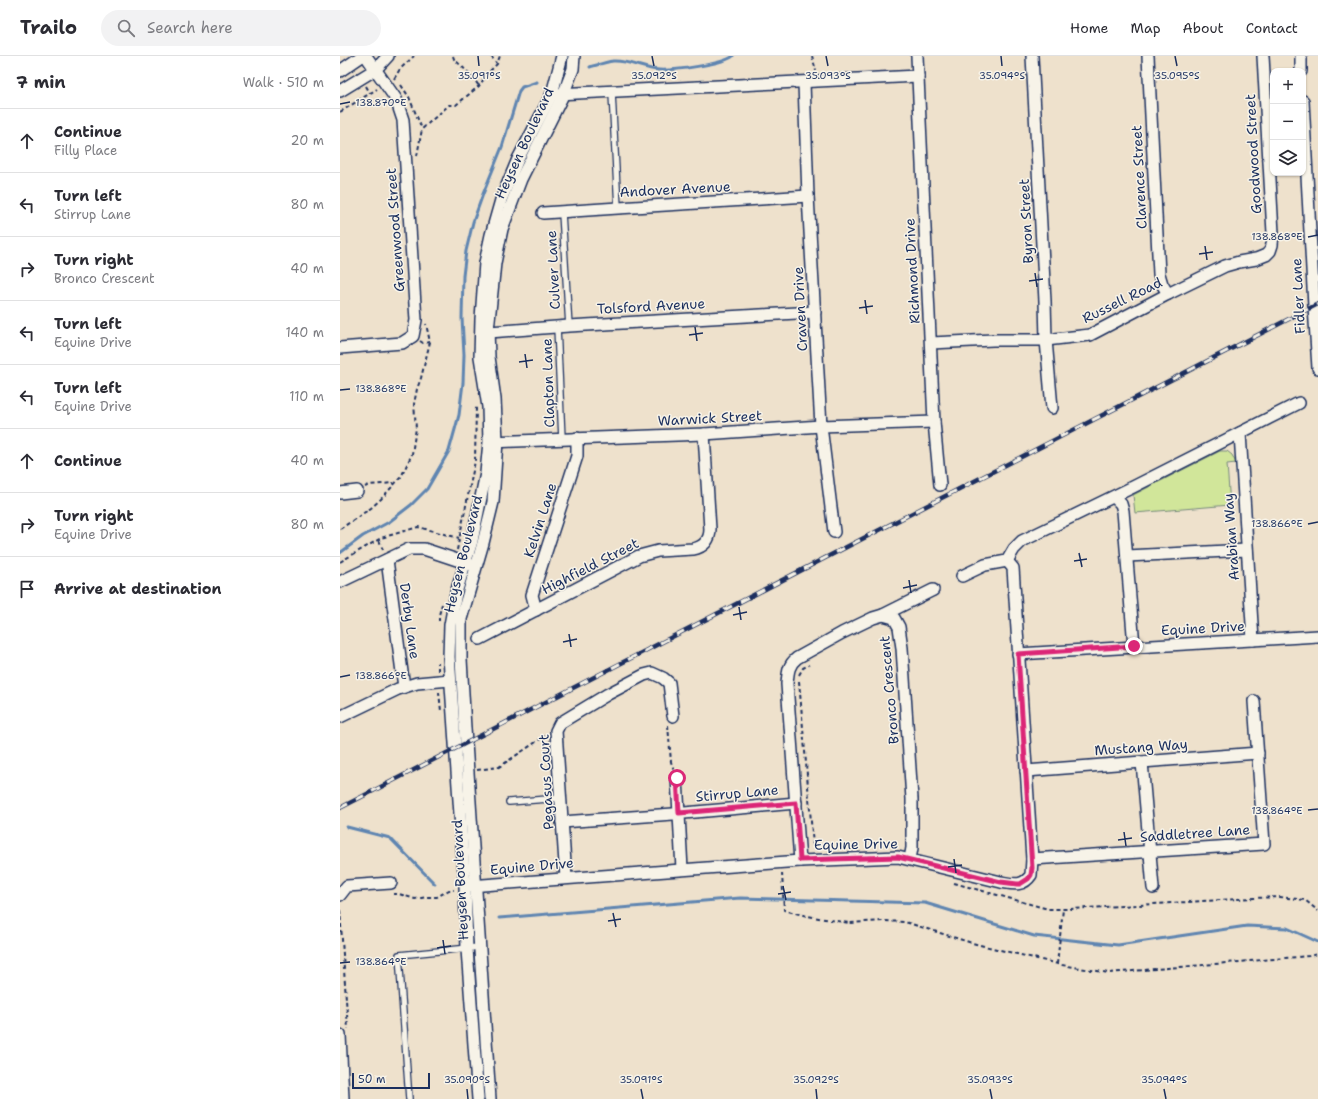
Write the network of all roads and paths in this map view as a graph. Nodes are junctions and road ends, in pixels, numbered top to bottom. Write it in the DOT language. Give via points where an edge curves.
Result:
graph roads {
  1 [pos="362,56"];
  2 [pos="366,56"];
  3 [pos="388,56"];
  4 [pos="453,56"];
  5 [pos="491,56"];
  6 [pos="562,56"];
  7 [pos="574,56"];
  8 [pos="812,56"];
  9 [pos="917,56"];
  10 [pos="1032,56"];
  11 [pos="1148,56"];
  12 [pos="1262,56"];
  13 [pos="1301,56"];
  14 [pos="497,64"];
  15 [pos="1301,68"];
  16 [pos="376,69"];
  17 [pos="340,71"];
  18 [pos="918,76"];
  19 [pos="810,82"];
  20 [pos="400,84"];
  21 [pos="479,86"];
  22 [pos="340,90"];
  23 [pos="612,93"];
  24 [pos="552,94"];
  25 [pos="563,95"];
  26 [pos="1303,104"];
  27 [pos="422,129"];
  28 [pos="808,196"];
  29 [pos="618,208"];
  30 [pos="562,212"];
  31 [pos="543,213"];
  32 [pos="1270,251"];
  33 [pos="1168,294"];
  34 [pos="815,312"];
  35 [pos="569,326"];
  36 [pos="557,327"];
  37 [pos="489,332"];
  38 [pos="1046,340"];
  39 [pos="931,343"];
  40 [pos="340,348"];
  41 [pos="1318,368"];
  42 [pos="1299,403"];
  43 [pos="1052,408"];
  44 [pos="934,422"];
  45 [pos="821,426"];
  46 [pos="1240,433"];
  47 [pos="704,434"];
  48 [pos="577,438"];
  49 [pos="562,439"];
  50 [pos="493,442"];
  51 [pos="395,483"];
  52 [pos="940,485"];
  53 [pos="357,491"];
  54 [pos="340,493"];
  55 [pos="1114,497"];
  56 [pos="834,532"];
  57 [pos="459,538"];
  58 [pos="1247,550"];
  59 [pos="1127,556"];
  60 [pos="386,560"];
  61 [pos="1007,561"];
  62 [pos="340,562"];
  63 [pos="471,564"];
  64 [pos="962,576"];
  65 [pos="340,582"];
  66 [pos="933,590"];
  67 [pos="536,610"];
  68 [pos="883,615"];
  69 [pos="1318,636"];
  70 [pos="480,639"];
  71 [pos="1253,640"];
  72 [pos="1134,646"];
  73 [pos="1018,654"];
  74 [pos="809,666"];
  75 [pos="450,680"];
  76 [pos="404,687"];
  77 [pos="1254,701"];
  78 [pos="673,716"];
  79 [pos="340,717"];
  80 [pos="556,731"];
  81 [pos="1258,754"];
  82 [pos="1142,762"];
  83 [pos="476,770"];
  84 [pos="1026,770"];
  85 [pos="677,778"];
  86 [pos="561,798"];
  87 [pos="509,802"];
  88 [pos="796,803"];
  89 [pos="679,813"];
  90 [pos="562,822"];
  91 [pos="1149,851"];
  92 [pos="910,859"];
  93 [pos="1032,859"];
  94 [pos="800,860"];
  95 [pos="818,860"];
  96 [pos="682,869"];
  97 [pos="789,873"];
  98 [pos="566,878"];
  99 [pos="950,882"];
  100 [pos="471,886"];
  101 [pos="389,888"];
  102 [pos="1153,888"];
  103 [pos="454,890"];
  104 [pos="340,895"];
  105 [pos="1063,909"];
  106 [pos="340,911"];
  107 [pos="1318,911"];
  108 [pos="479,947"];
  109 [pos="467,949"];
  110 [pos="1318,954"];
  111 [pos="1057,964"];
  112 [pos="344,1033"];
  113 [pos="343,1099"];
  114 [pos="409,1099"];
  115 [pos="478,1099"];
  116 [pos="490,1099"];
  1 -- 17 [label="street"];
  2 -- 16 [label="street, Greenwood Street"];
  3 -- 16 [label="street"];
  4 -- 21 [label="path"];
  5 -- 14 [label="path"];
  6 -- 24 [label="street, Heysen Boulevard"];
  7 -- 25 [label="street, Heysen Boulevard"];
  8 -- 19 [label="path" via="817,69"];
  9 -- 18 [label="street, Richmond Drive"];
  10 -- 38 [label="street, Byron Street"];
  11 -- 33 [label="street, Clarence Street" via="1160,274"];
  12 -- 32 [label="street, Goodwood Street" via="1272,222"];
  13 -- 15 [label="street"];
  16 -- 22 [label="street"];
  16 -- 40 [label="street, Greenwood Street" via="396,99 402,120 416,320 413,336 402,344"];
  18 -- 19 [label="street"];
  18 -- 39 [label="street, Richmond Drive"];
  19 -- 23 [label="street"];
  19 -- 28 [label="street, Craven Drive"];
  20 -- 27 [label="path" via="409,97"];
  23 -- 25 [label="street"];
  23 -- 29 [label="lane"];
  24 -- 25 [label="street"];
  24 -- 50 [label="street, Heysen Boulevard" via="518,159 501,200 485,263 480,357"];
  25 -- 37 [label="street, Heysen Boulevard" via="521,179 502,229 495,263"];
  26 -- 41 [label="street, Fidler Lane"];
  28 -- 29 [label="street, Andover Avenue"];
  28 -- 34 [label="street, Craven Drive"];
  29 -- 30 [label="street, Andover Avenue"];
  30 -- 31 [label="street, Andover Avenue"];
  30 -- 35 [label="lane, Culver Lane"];
  32 -- 33 [label="street, Russell Road" via="1256,259 1225,266"];
  33 -- 38 [label="street, Russell Road" via="1090,334"];
  34 -- 35 [label="street, Tolsford Avenue"];
  34 -- 45 [label="street, Craven Drive"];
  35 -- 36 [label="street, Tolsford Avenue"];
  36 -- 37 [label="street, Tolsford Avenue"];
  36 -- 49 [label="lane, Clapton Lane"];
  37 -- 50 [label="street, Heysen Boulevard" via="495,399"];
  38 -- 39 [label="street, Russell Road"];
  38 -- 43 [label="street, Byron Street"];
  39 -- 44 [label="street, Richmond Drive"];
  42 -- 46 [label="street"];
  44 -- 45 [label="street, Warwick Street"];
  44 -- 52 [label="street, Richmond Drive"];
  45 -- 47 [label="street, Warwick Street"];
  45 -- 56 [label="street, Craven Drive"];
  46 -- 55 [label="street"];
  46 -- 58 [label="street, Arabian Way"];
  47 -- 48 [label="street, Warwick Street"];
  47 -- 67 [label="street, Highfield Street" via="710,529 709,537 704,544 698,548 658,551 639,556"];
  48 -- 49 [label="street, Warwick Street"];
  48 -- 67 [label="street, Kelvin Lane" via="577,456 532,596"];
  49 -- 50 [label="street, Warwick Street"];
  50 -- 63 [label="street, Heysen Boulevard" via="472,541"];
  51 -- 53 [label="path" via="369,485"];
  53 -- 54 [label="street"];
  55 -- 59 [label="street" via="1122,504 1124,511"];
  55 -- 61 [label="street" via="1022,541"];
  57 -- 62 [label="path" via="418,527 381,538"];
  58 -- 59 [label="street"];
  58 -- 71 [label="street, Arabian Way"];
  59 -- 72 [label="street"];
  60 -- 63 [label="street" via="410,549 424,549"];
  60 -- 65 [label="street"];
  60 -- 76 [label="street, Derby Lane"];
  61 -- 64 [label="street" via="985,565"];
  61 -- 73 [label="street, Equine Drive" via="1012,568"];
  63 -- 75 [label="street, Heysen Boulevard" via="456,593 450,625"];
  63 -- 100 [label="street, Heysen Boulevard" via="461,619"];
  66 -- 68 [label="street"];
  67 -- 70 [label="street, Highfield Street"];
  68 -- 88 [label="street, Bronco Crescent" via="842,633 791,662 787,684"];
  68 -- 92 [label="street, Bronco Crescent" via="894,618 899,627 902,648 912,799"];
  69 -- 71 [label="street, Equine Drive"];
  71 -- 72 [label="street, Equine Drive"];
  72 -- 73 [label="street, Equine Drive"];
  73 -- 84 [label="street, Equine Drive"];
  74 -- 95 [label="path" via="803,668 798,676 813,845 817,850"];
  75 -- 76 [label="street"];
  75 -- 100 [label="street, Heysen Boulevard"];
  76 -- 79 [label="street"];
  77 -- 81 [label="street"];
  78 -- 80 [label="street, Pegasus Court" via="669,683 652,673 594,702 560,723"];
  78 -- 85 [label="path" via="668,726 671,762"];
  80 -- 83 [label="path" via="550,732 499,767"];
  80 -- 86 [label="street, Pegasus Court"];
  81 -- 82 [label="street, Mustang Way"];
  81 -- 91 [label="street, Saddletree Lane" via="1264,844"];
  82 -- 84 [label="street, Mustang Way"];
  82 -- 91 [label="street"];
  84 -- 93 [label="street, Equine Drive"];
  85 -- 89 [label="street"];
  86 -- 87 [label="lane"];
  86 -- 90 [label="street, Pegasus Court"];
  88 -- 89 [label="street, Stirrup Lane"];
  88 -- 94 [label="street, Bronco Crescent"];
  89 -- 90 [label="street, Stirrup Lane"];
  89 -- 96 [label="street"];
  90 -- 98 [label="street, Pegasus Court"];
  91 -- 93 [label="street, Saddletree Lane"];
  91 -- 102 [label="street"];
  92 -- 93 [label="street, Equine Drive" via="1017,884 1025,882 1031,875"];
  92 -- 95 [label="street, Equine Drive" via="898,857"];
  94 -- 95 [label="street, Equine Drive"];
  94 -- 96 [label="street, Equine Drive"];
  96 -- 98 [label="street, Equine Drive"];
  97 -- 111 [label="path" via="782,874 784,910 849,923 905,922 972,943"];
  98 -- 100 [label="street, Equine Drive"];
  99 -- 105 [label="path" via="1048,909"];
  100 -- 108 [label="street, Heysen Boulevard"];
  100 -- 109 [label="street, Heysen Boulevard"];
  101 -- 103 [label="path" via="414,899 437,897"];
  101 -- 104 [label="street" via="347,886"];
  105 -- 107 [label="path" via="1280,898 1305,900"];
  105 -- 111 [label="path"];
  106 -- 112 [label="path"];
  108 -- 109 [label="lane"];
  108 -- 116 [label="street, Heysen Boulevard"];
  109 -- 114 [label="lane" via="399,955"];
  109 -- 115 [label="street, Heysen Boulevard"];
  110 -- 111 [label="path" via="1109,973"];
  112 -- 113 [label="street"];
}
